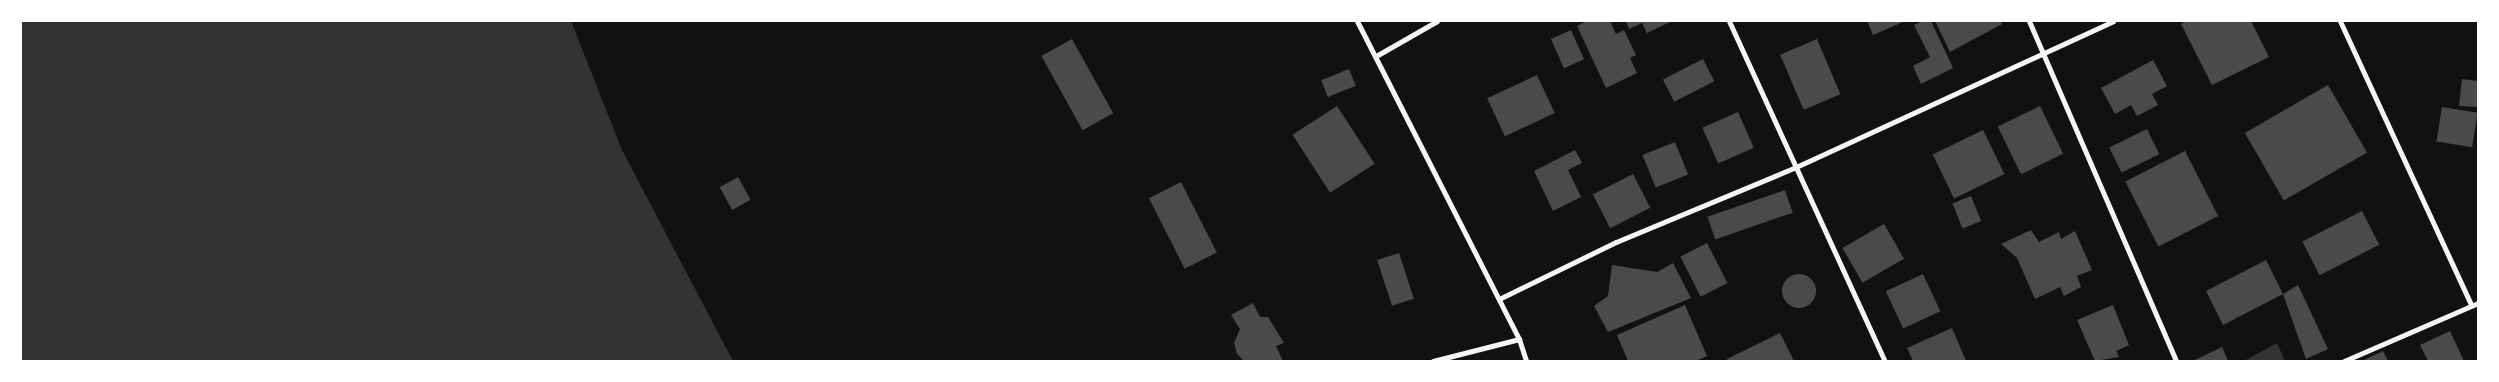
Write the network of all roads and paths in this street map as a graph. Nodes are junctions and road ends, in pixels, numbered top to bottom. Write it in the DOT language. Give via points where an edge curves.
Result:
graph roads {
  1 [pos="1357,21"];
  2 [pos="1437,21"];
  3 [pos="1729,21"];
  4 [pos="2029,21"];
  5 [pos="2113,21"];
  6 [pos="2340,21"];
  7 [pos="2042,51"];
  8 [pos="1376,56"];
  9 [pos="1796,168"];
  10 [pos="1499,299"];
  11 [pos="2478,303"];
  12 [pos="2471,305"];
  13 [pos="1519,339"];
  14 [pos="1433,361"];
  15 [pos="1526,361"];
  16 [pos="1885,361"];
  17 [pos="2176,361"];
  18 [pos="2344,361"];
  1 -- 8 [label="street"];
  2 -- 8 [label="street"];
  3 -- 9 [label="street"];
  4 -- 7 [label="street"];
  5 -- 7 [label="street"];
  6 -- 12 [label="street"];
  7 -- 9 [label="street"];
  7 -- 17 [label="street"];
  8 -- 10 [label="street"];
  9 -- 10 [label="street" via="1616,242"];
  9 -- 16 [label="street"];
  10 -- 13 [label="street"];
  11 -- 12 [label="street"];
  12 -- 18 [label="street"];
  13 -- 14 [label="street"];
  13 -- 15 [label="street"];
}
